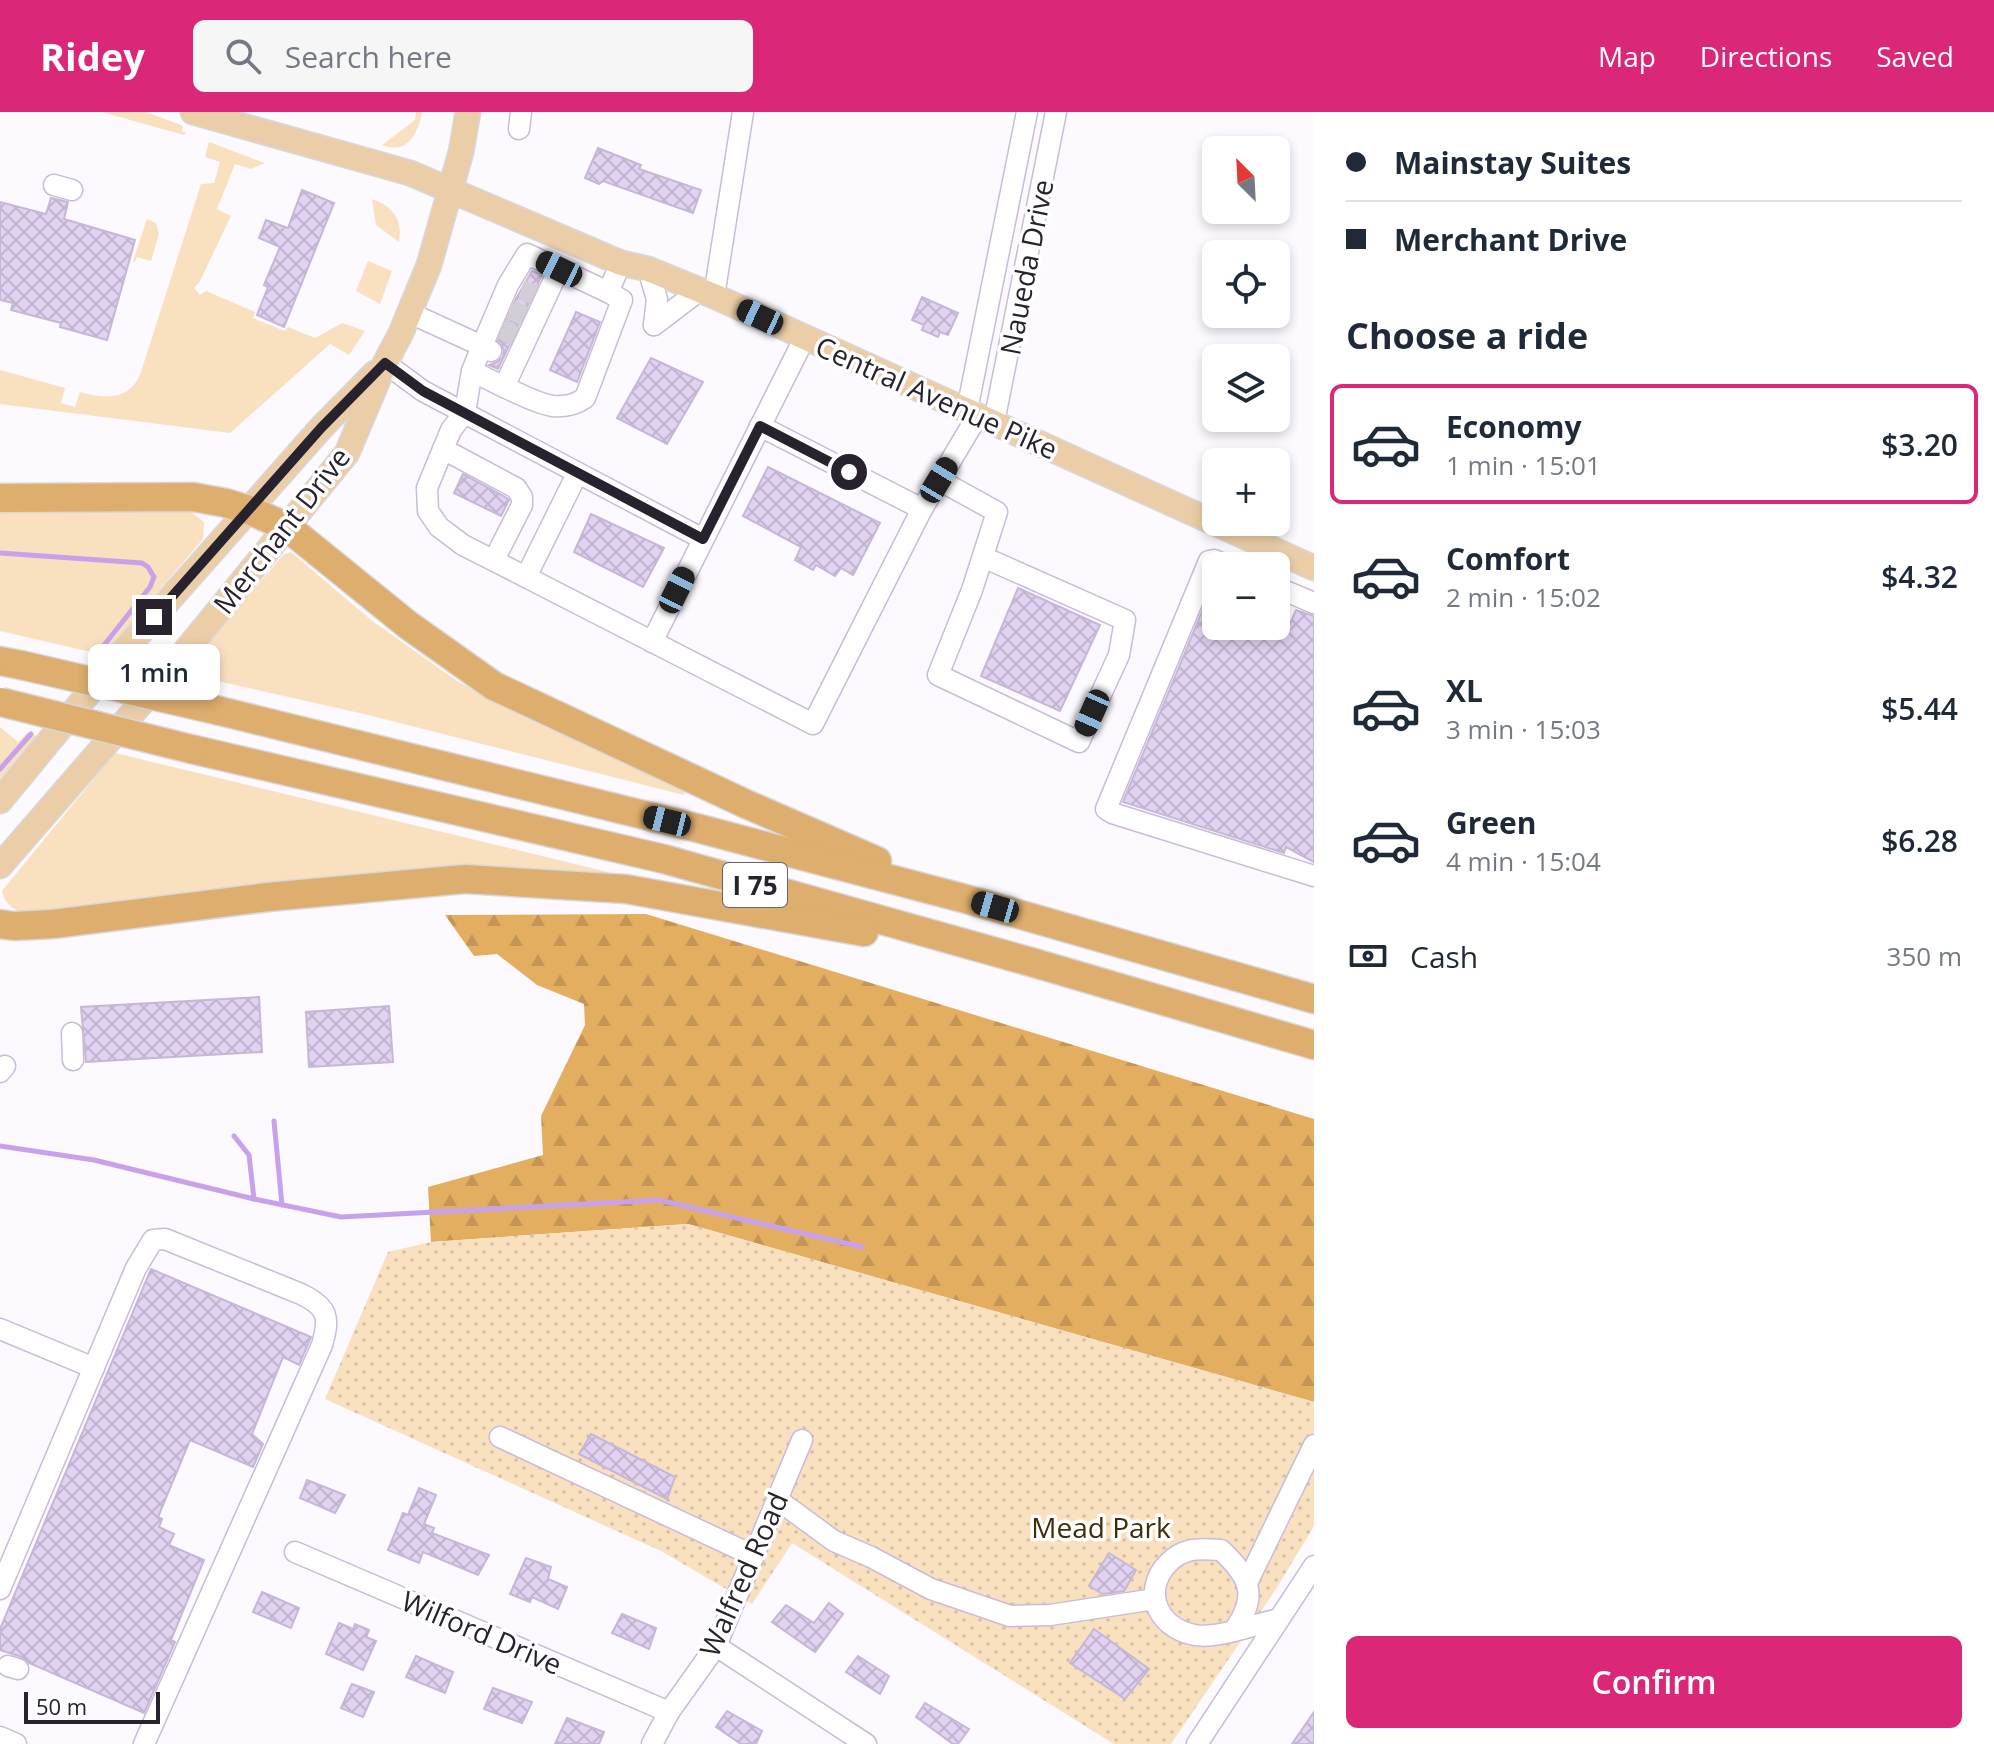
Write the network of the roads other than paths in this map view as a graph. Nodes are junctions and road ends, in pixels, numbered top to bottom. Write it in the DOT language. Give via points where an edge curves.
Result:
graph roads {
  1 [pos="193,112"];
  2 [pos="468,112"];
  3 [pos="743,112"];
  4 [pos="1027,112"];
  5 [pos="1056,112"];
  6 [pos="449,190"];
  7 [pos="621,263"];
  8 [pos="559,269"];
  9 [pos="648,269"];
  10 [pos="608,292"];
  11 [pos="529,293"];
  12 [pos="707,293"];
  13 [pos="410,313"];
  14 [pos="519,314"];
  15 [pos="510,333"];
  16 [pos="805,337"];
  17 [pos="486,348"];
  18 [pos="385,363"];
  19 [pos="472,371"];
  20 [pos="504,387"];
  21 [pos="465,412"];
  22 [pos="979,416"];
  23 [pos="760,426"];
  24 [pos="443,449"];
  25 [pos="577,474"];
  26 [pos="939,480"];
  27 [pos="0,498"];
  28 [pos="922,509"];
  29 [pos="249,510"];
  30 [pos="287,527"];
  31 [pos="703,539"];
  32 [pos="983,557"];
  33 [pos="494,560"];
  34 [pos="1314,568"];
  35 [pos="526,577"];
  36 [pos="1202,578"];
  37 [pos="1290,593"];
  38 [pos="1314,603"];
  39 [pos="652,642"];
  40 [pos="11,663"];
  41 [pos="0,702"];
  42 [pos="0,801"];
  43 [pos="0,866"];
  44 [pos="1314,876"];
  45 [pos="966,899"];
  46 [pos="0,924"];
  47 [pos="1038,964"];
  48 [pos="1314,999"];
  49 [pos="72,1033"];
  50 [pos="1314,1045"];
  51 [pos="73,1060"];
  52 [pos="0,1329"];
  53 [pos="94,1368"];
  54 [pos="500,1437"];
  55 [pos="802,1440"];
  56 [pos="1314,1445"];
  57 [pos="778,1500"];
  58 [pos="295,1552"];
  59 [pos="754,1556"];
  60 [pos="1314,1566"];
  61 [pos="1248,1581"];
  62 [pos="0,1589"];
  63 [pos="1155,1599"];
  64 [pos="1279,1619"];
  65 [pos="1235,1629"];
  66 [pos="716,1646"];
  67 [pos="669,1712"];
  68 [pos="0,1737"];
  69 [pos="16,1744"];
  70 [pos="144,1744"];
  71 [pos="652,1744"];
  72 [pos="866,1744"];
  73 [pos="1197,1744"];
  1 -- 6 [label="main road, Central Avenue Pike" via="352,155"];
  2 -- 6 [label="main road, Merchant Drive"];
  3 -- 12 [label="street"];
  4 -- 22 [label="street, Naueda Drive"];
  5 -- 22 [label="street, Naueda Drive"];
  6 -- 7 [label="main road, Central Avenue Pike"];
  6 -- 13 [label="main road, Merchant Drive"];
  7 -- 9 [label="main road, Central Avenue Pike"];
  7 -- 10 [label="street"];
  8 -- 10 [label="street"];
  8 -- 11 [label="street"];
  8 -- 11 [label="street" via="527,254"];
  9 -- 12 [label="main road, Central Avenue Pike"];
  9 -- 12 [label="street" via="657,299 654,325"];
  10 -- 20 [label="street" via="622,300 585,398 551,407"];
  11 -- 14 [label="street"];
  11 -- 14 [label="street"];
  12 -- 16 [label="main road, Central Avenue Pike"];
  13 -- 17 [label="street"];
  13 -- 18 [label="main road, Merchant Drive"];
  14 -- 15 [label="street"];
  14 -- 15 [label="street"];
  15 -- 17 [label="street"];
  15 -- 20 [label="street" via="513,362"];
  16 -- 22 [label="main road, Central Avenue Pike"];
  16 -- 23 [label="street"];
  17 -- 19 [label="street"];
  18 -- 21 [label="street" via="423,391"];
  18 -- 29 [label="main road, Merchant Drive"];
  18 -- 30 [label="main road, Merchant Drive" via="347,453"];
  19 -- 20 [label="street"];
  19 -- 21 [label="street"];
  21 -- 24 [label="street"];
  21 -- 25 [label="street"];
  22 -- 26 [label="street"];
  22 -- 34 [label="main road, Central Avenue Pike"];
  23 -- 28 [label="street"];
  23 -- 31 [label="street"];
  24 -- 33 [label="street" via="427,488 428,511 451,536"];
  24 -- 33 [label="street" via="516,488 522,497"];
  25 -- 31 [label="street"];
  25 -- 35 [label="street"];
  26 -- 28 [label="street"];
  26 -- 32 [label="street" via="997,512"];
  27 -- 29 [label="highway" via="193,497"];
  28 -- 39 [label="street" via="813,724"];
  29 -- 30 [label="highway"];
  29 -- 42 [label="main road, Merchant Drive"];
  30 -- 43 [label="main road, Merchant Drive"];
  30 -- 45 [label="highway" via="408,625 494,686"];
  31 -- 39 [label="street"];
  32 -- 32 [label="street" via="938,675 1079,742 1119,655 1125,620"];
  33 -- 35 [label="street"];
  35 -- 39 [label="street"];
  36 -- 44 [label="street" via="1106,809"];
  37 -- 38 [label="street"];
  40 -- 45 [label="highway, I 75, bridge" via="697,828"];
  41 -- 47 [label="highway, I 75, bridge" via="664,859"];
  45 -- 48 [label="highway, I 75"];
  46 -- 47 [label="highway" via="53,924 465,879 626,889"];
  47 -- 50 [label="highway, I 75"];
  49 -- 51 [label="street"];
  52 -- 53 [label="street"];
  53 -- 62 [label="street"];
  53 -- 70 [label="street" via="153,1240 165,1239 315,1300 328,1323"];
  54 -- 59 [label="street"];
  55 -- 57 [label="street, Walfred Road"];
  56 -- 61 [label="street"];
  57 -- 59 [label="street, Walfred Road"];
  57 -- 63 [label="street" via="834,1541 931,1589 1010,1616"];
  58 -- 67 [label="street, Wilford Drive"];
  59 -- 66 [label="street, Walfred Road"];
  60 -- 64 [label="street"];
  61 -- 63 [label="street" via="1221,1550 1197,1549 1175,1557 1161,1573"];
  61 -- 65 [label="street" via="1244,1616"];
  63 -- 65 [label="street" via="1159,1613 1174,1627 1195,1635"];
  64 -- 65 [label="street"];
  64 -- 73 [label="street"];
  66 -- 67 [label="street, Walfred Road"];
  66 -- 72 [label="street"];
  67 -- 71 [label="street, Walfred Road"];
  68 -- 69 [label="street"];
}
